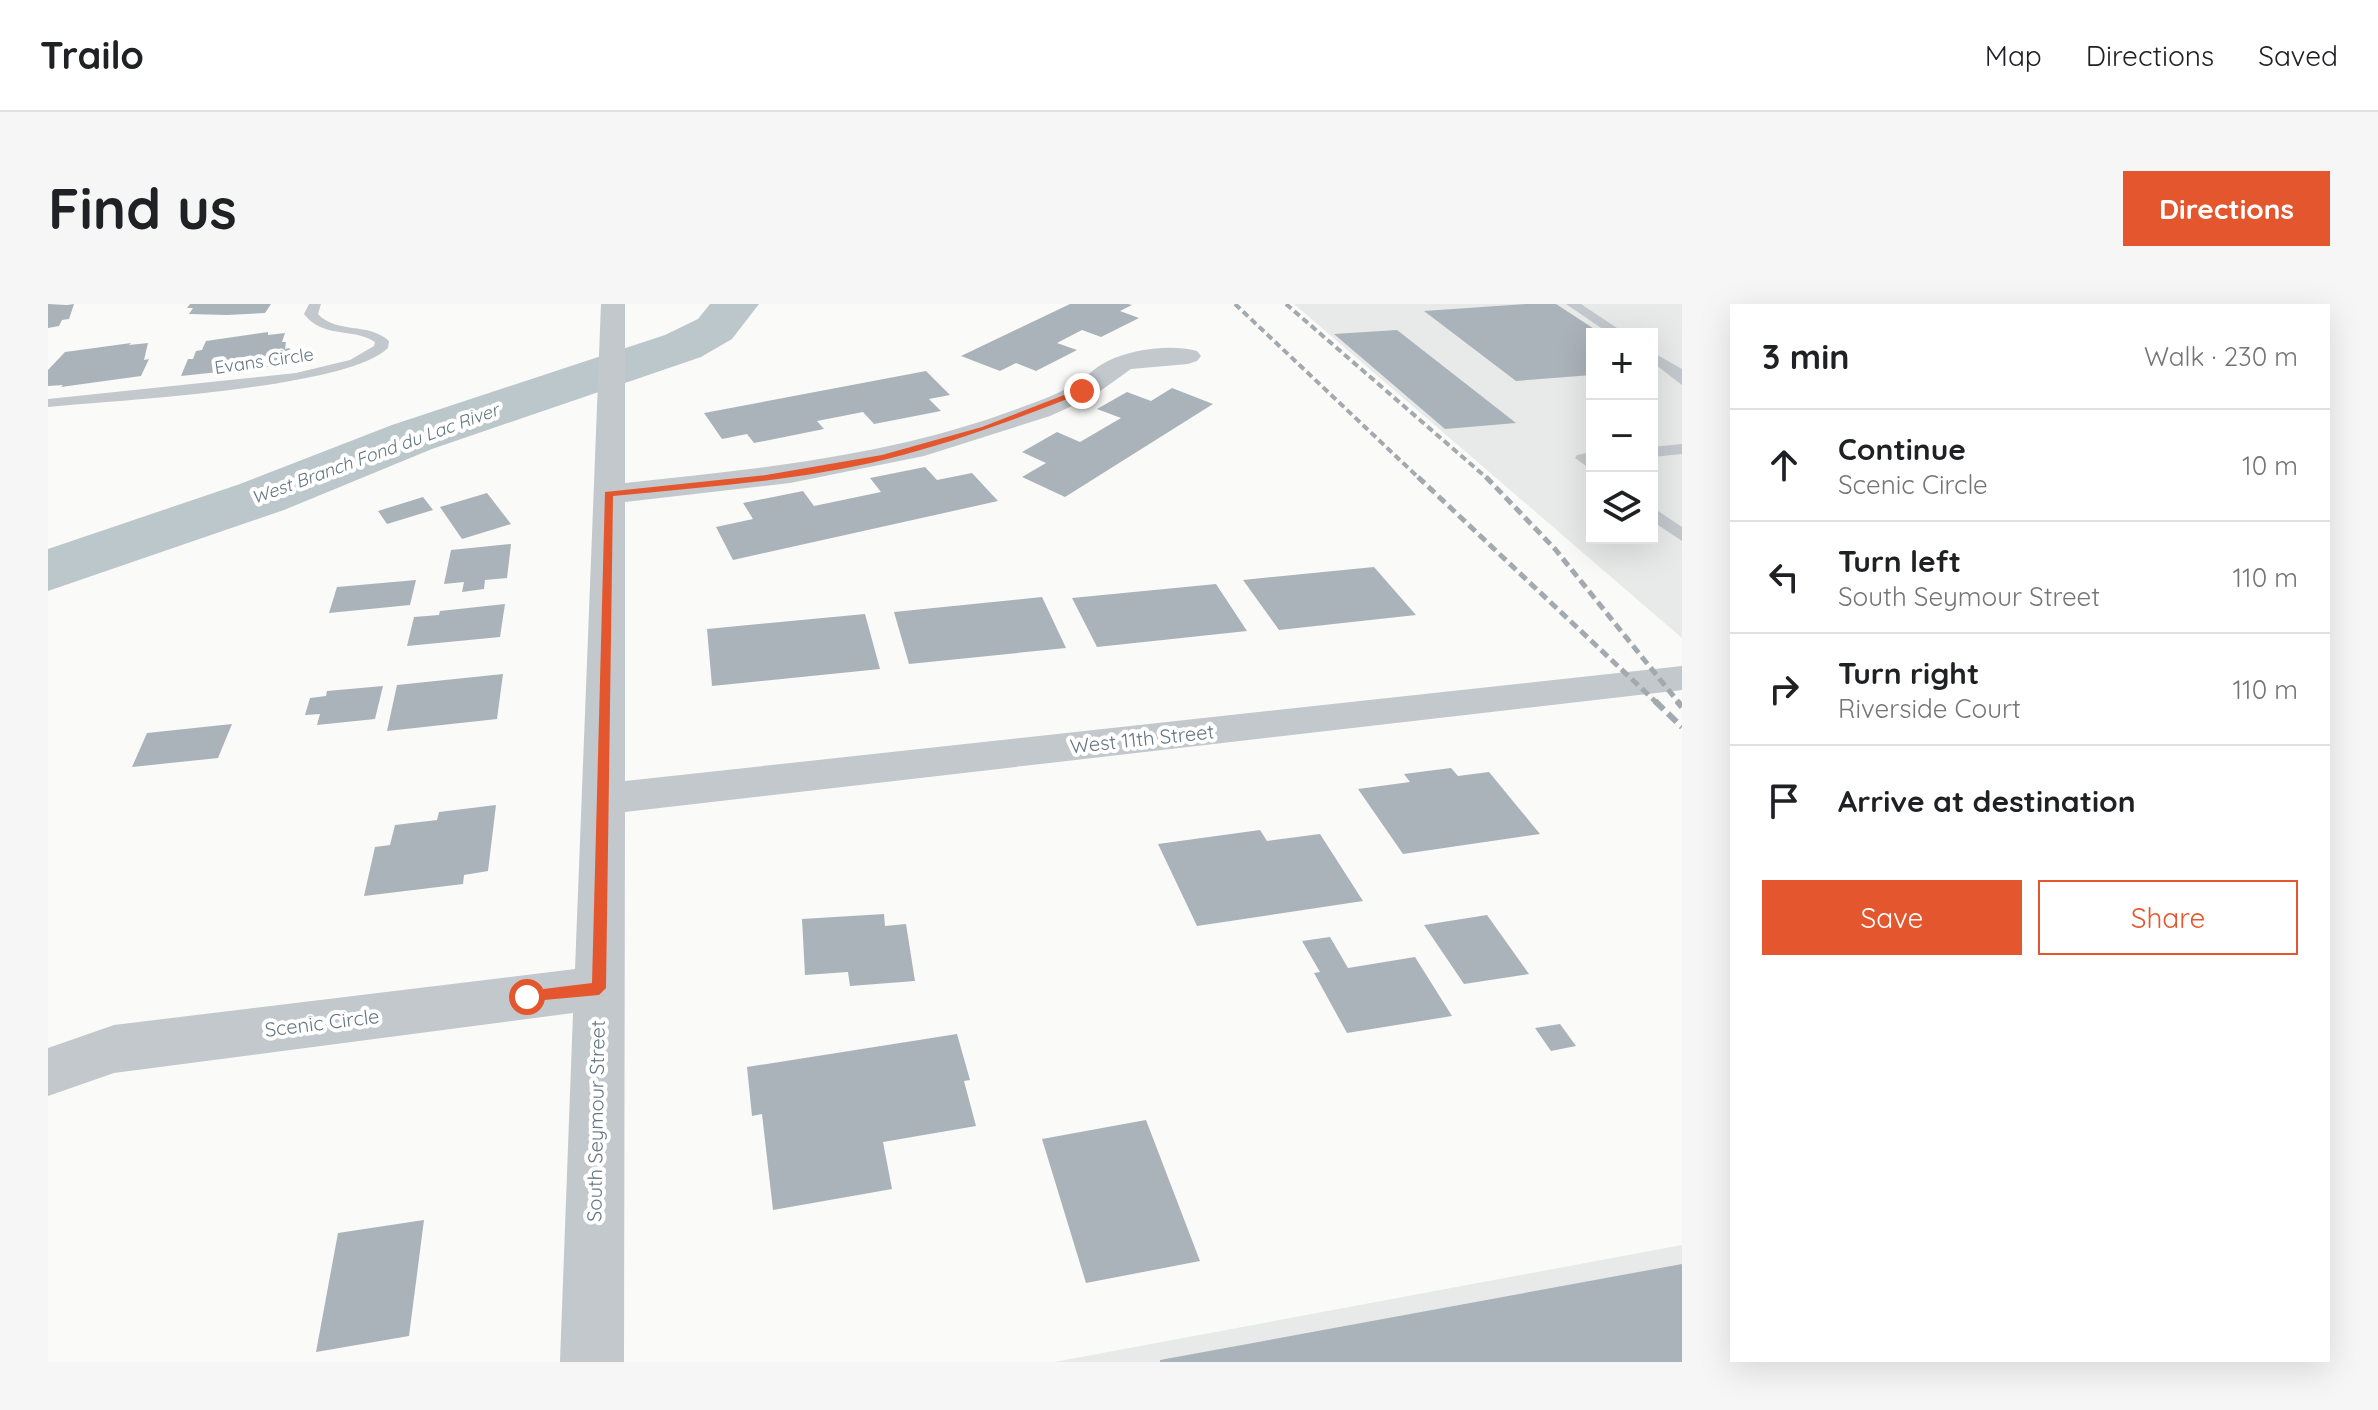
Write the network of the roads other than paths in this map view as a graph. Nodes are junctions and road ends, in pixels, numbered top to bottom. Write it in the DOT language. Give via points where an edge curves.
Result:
graph roads {
  1 [pos="315,304"];
  2 [pos="613,304"];
  3 [pos="1603,304"];
  4 [pos="1574,305"];
  5 [pos="1610,328"];
  6 [pos="1188,356"];
  7 [pos="1658,360"];
  8 [pos="1682,381"];
  9 [pos="48,403"];
  10 [pos="1682,449"];
  11 [pos="1658,451"];
  12 [pos="609,494"];
  13 [pos="1658,517"];
  14 [pos="1682,536"];
  15 [pos="1682,678"];
  16 [pos="603,799"];
  17 [pos="599,988"];
  18 [pos="48,1072"];
  19 [pos="592,1362"];
  1 -- 9 [label="lane, Evans Circle" via="314,320 374,335 382,341 381,348 355,363 296,377"];
  2 -- 12 [label="street, South Seymour Street"];
  3 -- 4 [label="lane"];
  4 -- 5 [label="lane"];
  6 -- 12 [label="street" via="1120,365 1082,391 1040,409 896,454 766,477"];
  7 -- 8 [label="lane" via="1679,373"];
  10 -- 11 [label="lane"];
  12 -- 16 [label="street, South Seymour Street"];
  13 -- 14 [label="lane"];
  15 -- 16 [label="street, West 11th Street"];
  16 -- 17 [label="street, South Seymour Street"];
  17 -- 18 [label="street, Scenic Circle" via="114,1049"];
  17 -- 19 [label="street, South Seymour Street"];
}
